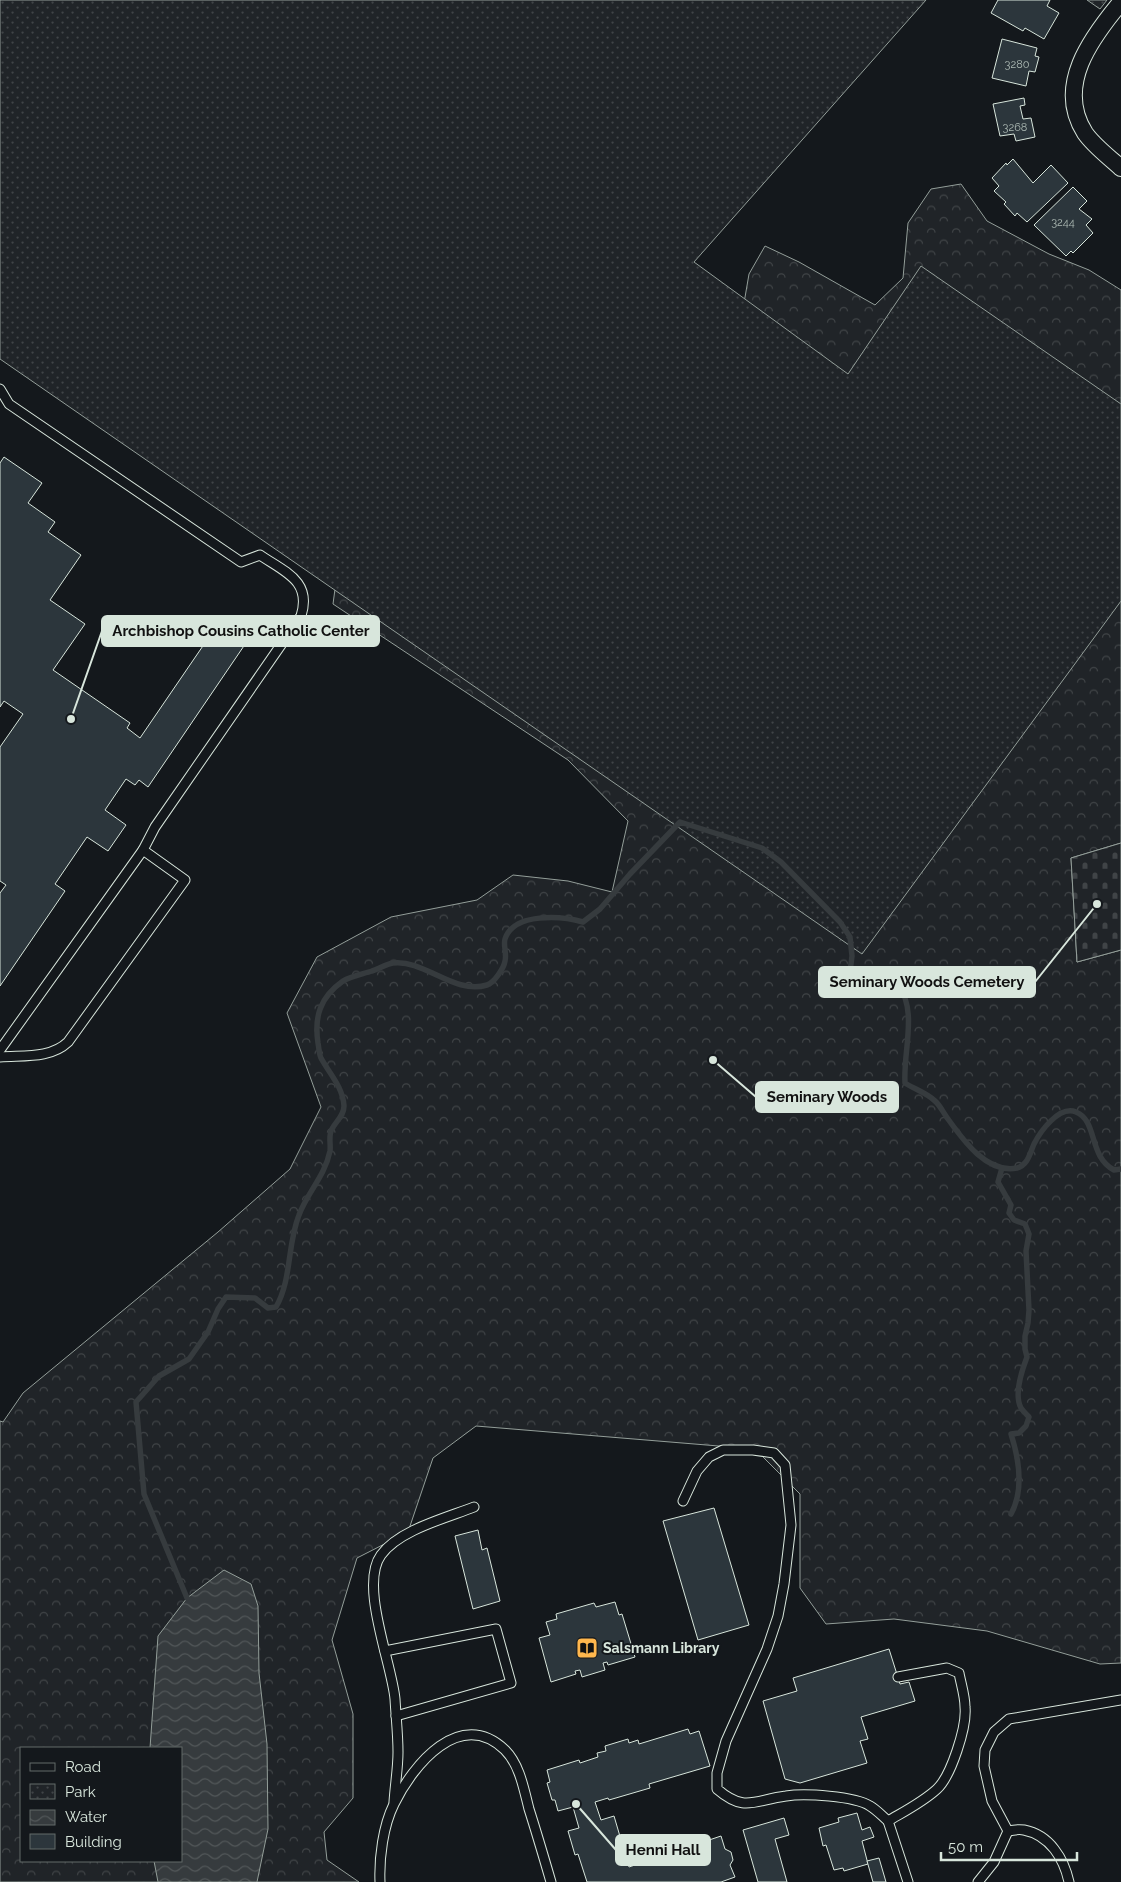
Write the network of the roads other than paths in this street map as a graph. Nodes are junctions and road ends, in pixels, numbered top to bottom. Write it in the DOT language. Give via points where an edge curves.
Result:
graph roads {
  1 [pos="1120,3"];
  2 [pos="1121,168"];
  3 [pos="0,389"];
  4 [pos="143,850"];
  5 [pos="0,1050"];
  6 [pos="0,1057"];
  7 [pos="683,1502"];
  8 [pos="474,1507"];
  9 [pos="384,1651"];
  10 [pos="898,1678"];
  11 [pos="1121,1700"];
  12 [pos="396,1716"];
  13 [pos="394,1804"];
  14 [pos="888,1821"];
  15 [pos="1008,1831"];
  16 [pos="380,1882"];
  17 [pos="551,1882"];
  18 [pos="908,1882"];
  19 [pos="978,1882"];
  20 [pos="1069,1882"];
  1 -- 2 [label="street" via="1078,65 1074,86 1079,122"];
  3 -- 4 [label="lane" via="9,404 240,562 260,554 296,579 302,589 305,604 301,616"];
  4 -- 5 [label="lane"];
  4 -- 6 [label="lane" via="185,880 60,1050 48,1054"];
  7 -- 14 [label="lane" via="697,1471 709,1457 723,1450 774,1454 785,1465 791,1525 778,1616 767,1649 726,1741 717,1773 717,1789 730,1800 744,1804 788,1795 846,1797 869,1805"];
  8 -- 9 [label="lane" via="414,1531 394,1542 380,1556 373,1592"];
  9 -- 12 [label="lane"];
  9 -- 12 [label="lane" via="496,1629 511,1683"];
  10 -- 14 [label="lane" via="947,1668 958,1673 966,1708 960,1742 946,1778 938,1789"];
  11 -- 15 [label="lane" via="1009,1719 994,1732 986,1750 984,1766 992,1800"];
  12 -- 13 [label="lane" via="398,1752"];
  13 -- 16 [label="lane" via="385,1828"];
  13 -- 17 [label="lane" via="413,1771 430,1752 449,1739 469,1735 488,1738 506,1751 517,1768"];
  14 -- 18 [label="lane"];
  15 -- 19 [label="lane" via="994,1862"];
  15 -- 20 [label="lane" via="1024,1830 1041,1837 1058,1852"];
}
